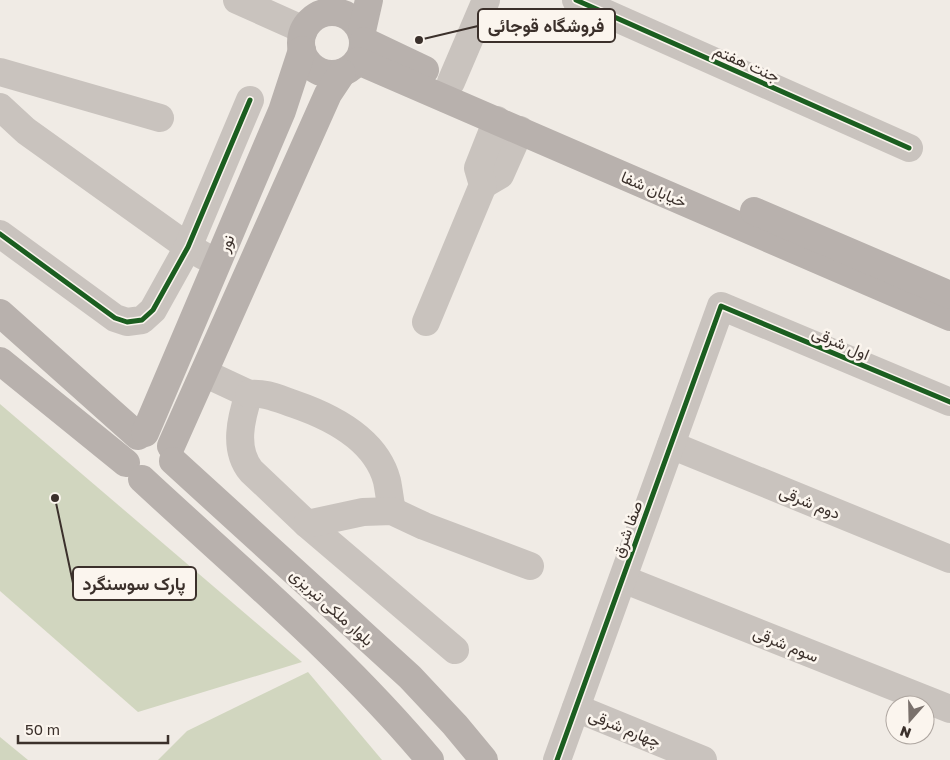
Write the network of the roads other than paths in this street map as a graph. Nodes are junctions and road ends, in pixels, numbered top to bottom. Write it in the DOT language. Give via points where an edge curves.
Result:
graph roads {
  1 [pos="237,0"];
  2 [pos="369,0"];
  3 [pos="486,0"];
  4 [pos="576,0"];
  5 [pos="309,25"];
  6 [pos="356,52"];
  7 [pos="0,72"];
  8 [pos="451,82"];
  9 [pos="250,100"];
  10 [pos="0,107"];
  11 [pos="160,118"];
  12 [pos="508,125"];
  13 [pos="909,148"];
  14 [pos="0,234"];
  15 [pos="188,247"];
  16 [pos="217,263"];
  17 [pos="950,295"];
  18 [pos="721,306"];
  19 [pos="0,313"];
  20 [pos="950,317"];
  21 [pos="426,322"];
  22 [pos="0,361"];
  23 [pos="204,373"];
  24 [pos="250,394"];
  25 [pos="950,402"];
  26 [pos="141,435"];
  27 [pos="671,445"];
  28 [pos="172,454"];
  29 [pos="134,471"];
  30 [pos="392,511"];
  31 [pos="307,524"];
  32 [pos="950,559"];
  33 [pos="530,566"];
  34 [pos="623,579"];
  35 [pos="455,650"];
  36 [pos="576,708"];
  37 [pos="950,709"];
  38 [pos="430,760"];
  39 [pos="484,760"];
  40 [pos="557,760"];
  41 [pos="703,760"];
  1 -- 5 [label="street"];
  2 -- 6 [label="main road, نور"];
  3 -- 8 [label="street"];
  4 -- 13 [label="street, جنت هفتم"];
  5 -- 6 [label="main road" via="323,14 338,12 348,16 356,23"];
  5 -- 6 [label="main road" via="309,63 322,72 332,74"];
  5 -- 16 [label="main road, نور" via="282,111"];
  6 -- 8 [label="main road, خیابان شفا"];
  6 -- 12 [label="main road, خیابان شفا"];
  6 -- 23 [label="main road, نور" via="324,102"];
  7 -- 11 [label="street"];
  8 -- 17 [label="main road, خیابان شفا"];
  9 -- 15 [label="street"];
  10 -- 15 [label="street" via="26,131"];
  12 -- 20 [label="main road, خیابان شفا"];
  12 -- 21 [label="street" via="478,168 483,185"];
  14 -- 15 [label="street" via="115,318 127,322 142,320 153,310"];
  15 -- 16 [label="street"];
  16 -- 26 [label="main road, نور"];
  18 -- 25 [label="street, اول شرقی"];
  18 -- 27 [label="street, صفا شرق"];
  19 -- 26 [label="main road"];
  22 -- 29 [label="main road"];
  23 -- 24 [label="street"];
  23 -- 28 [label="main road, نور"];
  24 -- 30 [label="street" via="269,395 312,410 347,428 364,442 377,458 387,480"];
  24 -- 31 [label="street" via="240,429 244,463"];
  26 -- 28 [label="main road" via="160,436 166,440"];
  26 -- 29 [label="main road" via="132,441 126,455"];
  27 -- 32 [label="street, دوم شرقی"];
  27 -- 34 [label="street, صفا شرق"];
  28 -- 29 [label="main road" via="170,469 158,479 150,481"];
  28 -- 39 [label="main road, بلوار ملکى تبریزى" via="410,677"];
  29 -- 38 [label="main road" via="329,651"];
  30 -- 31 [label="street" via="363,512"];
  30 -- 33 [label="street"];
  31 -- 35 [label="street"];
  34 -- 36 [label="street, صفا شرق"];
  34 -- 37 [label="street, سوم شرقی"];
  36 -- 40 [label="street, صفا شرق"];
  36 -- 41 [label="street, چهارم شرقی"];
}
